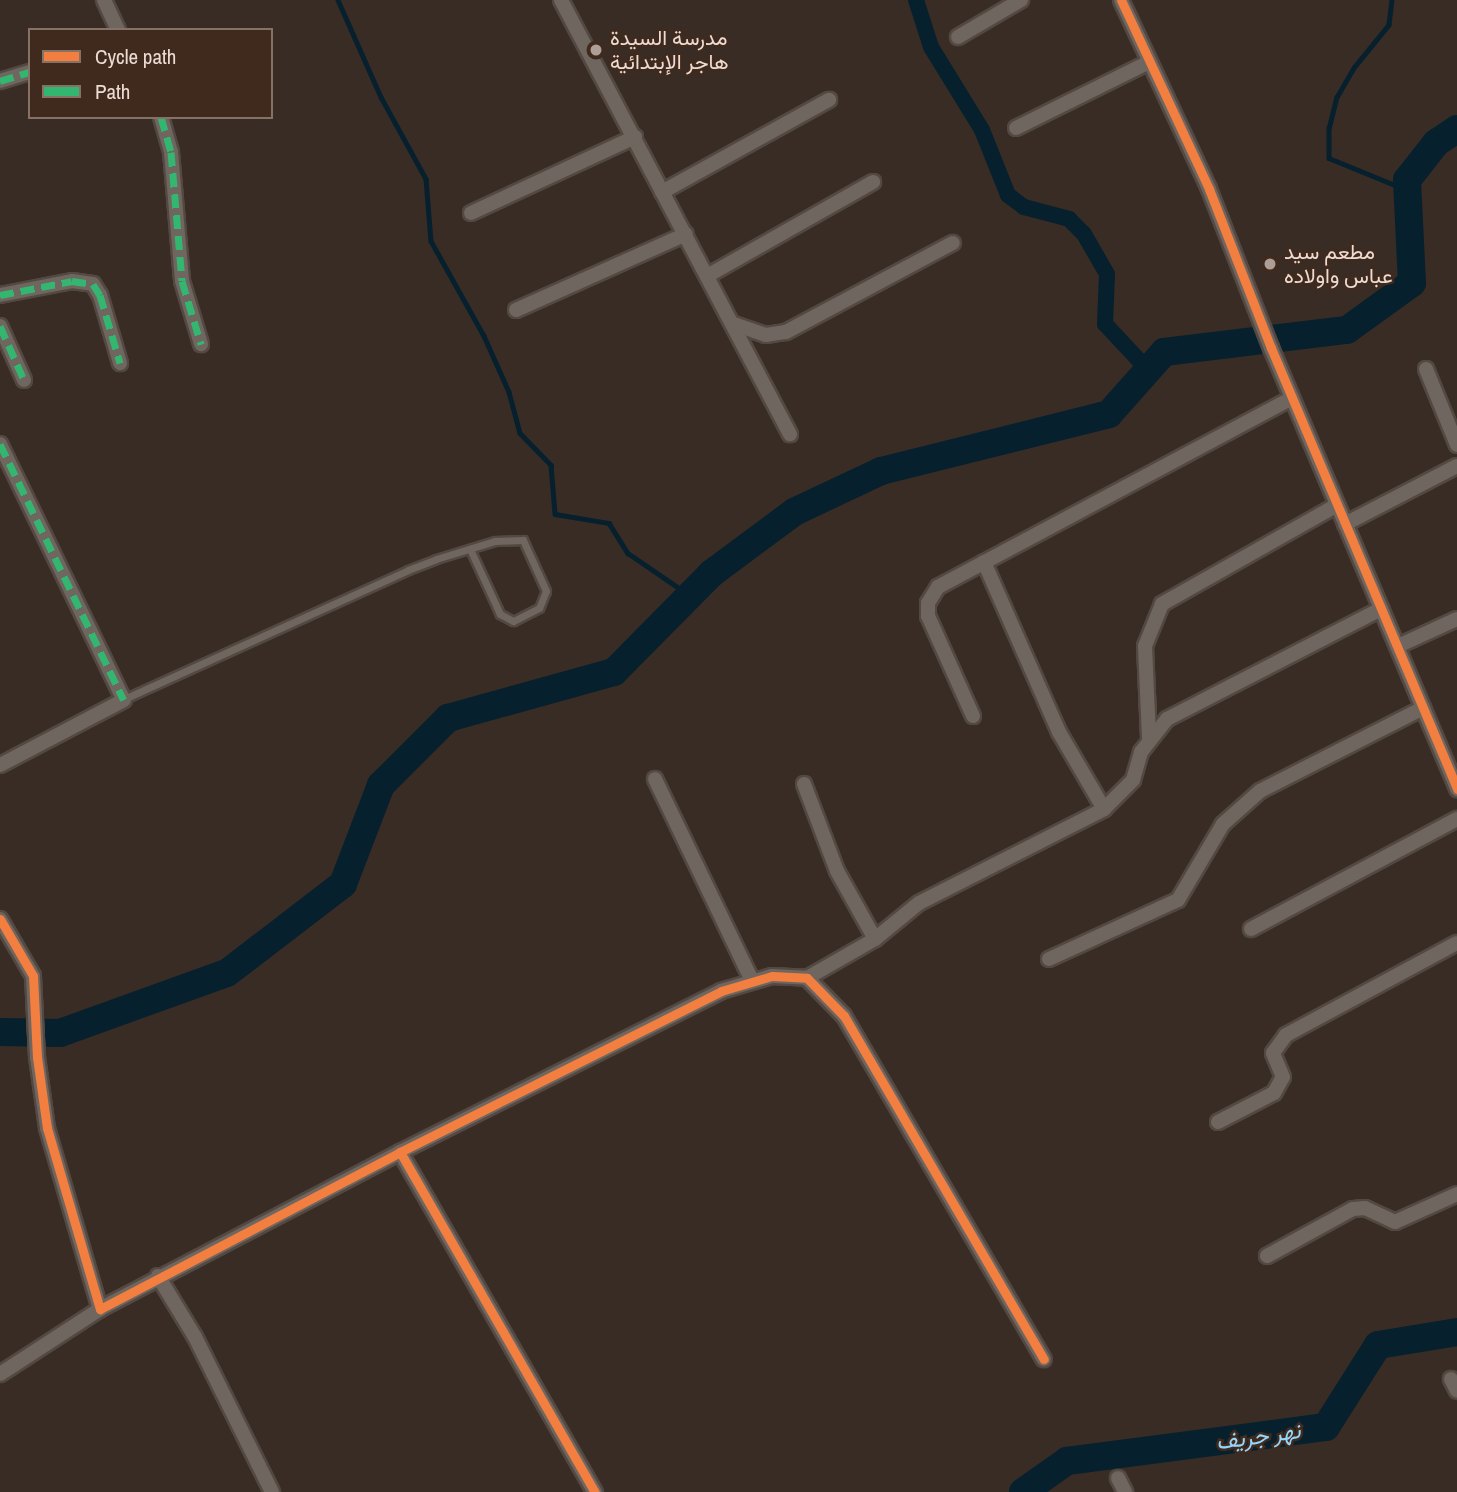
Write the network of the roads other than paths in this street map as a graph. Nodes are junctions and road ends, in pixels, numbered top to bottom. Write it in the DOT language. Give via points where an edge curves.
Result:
graph roads {
  1 [pos="104,0"];
  2 [pos="561,0"];
  3 [pos="1021,0"];
  4 [pos="1122,0"];
  5 [pos="117,28"];
  6 [pos="958,37"];
  7 [pos="1149,62"];
  8 [pos="28,73"];
  9 [pos="0,81"];
  10 [pos="829,100"];
  11 [pos="162,119"];
  12 [pos="1016,128"];
  13 [pos="635,137"];
  14 [pos="873,182"];
  15 [pos="662,192"];
  16 [pos="471,213"];
  17 [pos="686,234"];
  18 [pos="953,243"];
  19 [pos="707,276"];
  20 [pos="0,295"];
  21 [pos="516,310"];
  22 [pos="734,324"];
  23 [pos="0,326"];
  24 [pos="201,344"];
  25 [pos="120,363"];
  26 [pos="1426,369"];
  27 [pos="24,380"];
  28 [pos="1292,398"];
  29 [pos="790,434"];
  30 [pos="1457,445"];
  31 [pos="3,453"];
  32 [pos="1457,466"];
  33 [pos="1337,505"];
  34 [pos="1345,524"];
  35 [pos="470,548"];
  36 [pos="984,562"];
  37 [pos="1381,609"];
  38 [pos="1457,619"];
  39 [pos="1398,646"];
  40 [pos="124,700"];
  41 [pos="1423,708"];
  42 [pos="973,716"];
  43 [pos="1149,738"];
  44 [pos="0,765"];
  45 [pos="655,779"];
  46 [pos="1455,780"];
  47 [pos="804,784"];
  48 [pos="1104,809"];
  49 [pos="1457,819"];
  50 [pos="0,919"];
  51 [pos="1251,929"];
  52 [pos="875,939"];
  53 [pos="1457,943"];
  54 [pos="1049,959"];
  55 [pos="807,978"];
  56 [pos="752,981"];
  57 [pos="1218,1122"];
  58 [pos="400,1152"];
  59 [pos="1457,1194"];
  60 [pos="1267,1256"];
  61 [pos="158,1276"];
  62 [pos="100,1309"];
  63 [pos="1044,1359"];
  64 [pos="0,1374"];
  65 [pos="1118,1478"];
  66 [pos="272,1492"];
  67 [pos="595,1492"];
  68 [pos="1125,1492"];
  1 -- 5 [label="street"];
  2 -- 13 [label="street"];
  3 -- 6 [label="street"];
  4 -- 7 [label="street"];
  7 -- 12 [label="street"];
  7 -- 28 [label="street" via="1209,189"];
  8 -- 9 [label="street"];
  10 -- 15 [label="street"];
  11 -- 24 [label="street" via="171,152 182,281"];
  13 -- 15 [label="street"];
  13 -- 16 [label="street"];
  14 -- 19 [label="street"];
  15 -- 17 [label="street"];
  17 -- 19 [label="street"];
  17 -- 21 [label="street"];
  18 -- 22 [label="street" via="786,332 766,335"];
  19 -- 22 [label="street"];
  20 -- 25 [label="street" via="72,281 93,284"];
  22 -- 29 [label="street"];
  23 -- 27 [label="street"];
  26 -- 30 [label="street"];
  28 -- 33 [label="street"];
  28 -- 36 [label="street"];
  31 -- 40 [label="street"];
  32 -- 34 [label="street"];
  33 -- 34 [label="street"];
  33 -- 43 [label="street" via="1162,604 1145,646"];
  34 -- 37 [label="street"];
  35 -- 35 [label="lane" via="514,537 523,540 546,591 539,608 513,621 500,614"];
  35 -- 40 [label="lane" via="339,599"];
  36 -- 42 [label="street" via="937,587 928,603 928,616"];
  36 -- 48 [label="street" via="1059,732"];
  37 -- 39 [label="street"];
  37 -- 43 [label="street" via="1167,719"];
  38 -- 39 [label="street"];
  39 -- 41 [label="street"];
  40 -- 44 [label="street"];
  41 -- 46 [label="street"];
  41 -- 54 [label="street" via="1260,791 1223,824 1178,900"];
  43 -- 48 [label="street" via="1133,780"];
  45 -- 56 [label="street"];
  47 -- 52 [label="street" via="837,871"];
  48 -- 52 [label="street" via="919,903"];
  49 -- 51 [label="street"];
  50 -- 62 [label="street" via="33,976 37,1057 62,1190"];
  52 -- 55 [label="street"];
  53 -- 57 [label="street" via="1286,1035 1273,1053 1283,1077 1274,1093"];
  55 -- 56 [label="street" via="790,974"];
  55 -- 63 [label="street" via="844,1016"];
  56 -- 58 [label="street" via="721,991"];
  58 -- 61 [label="street"];
  58 -- 67 [label="street"];
  59 -- 60 [label="street" via="1395,1222 1365,1208 1353,1209"];
  61 -- 62 [label="street"];
  61 -- 66 [label="street" via="195,1337"];
  62 -- 64 [label="street"];
  65 -- 68 [label="street"];
}
